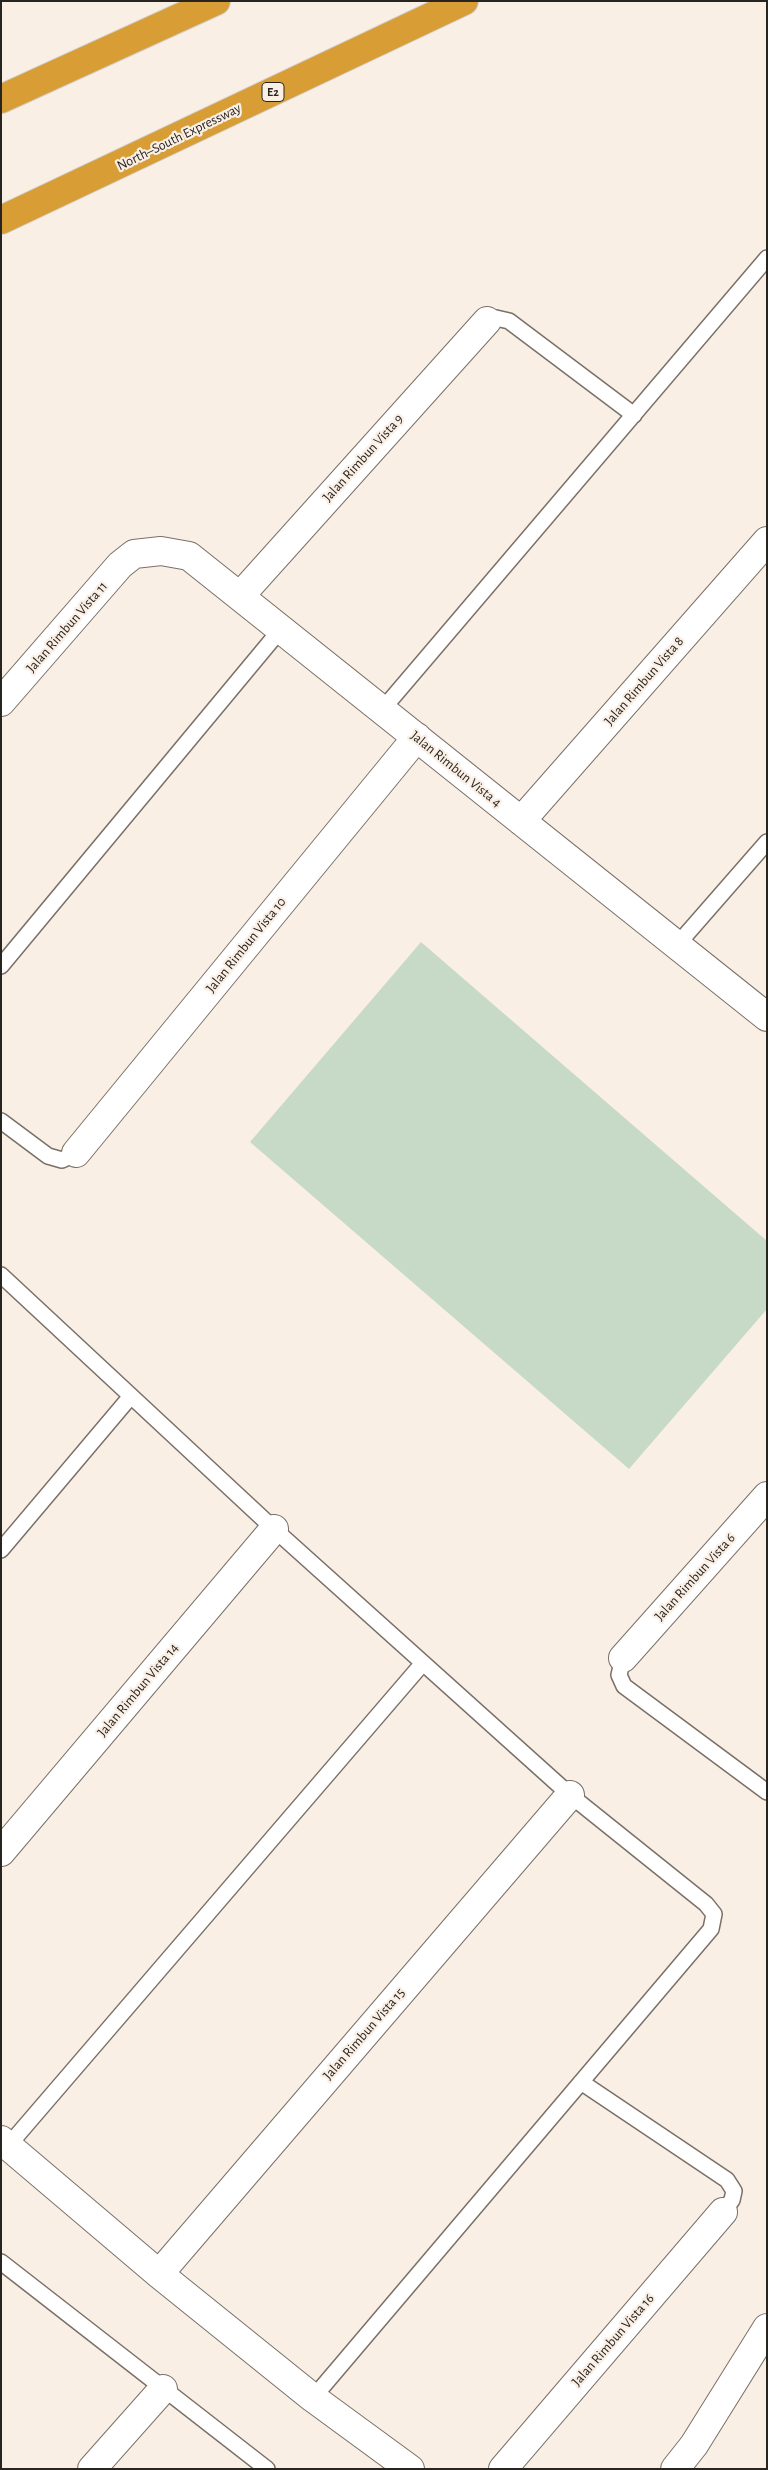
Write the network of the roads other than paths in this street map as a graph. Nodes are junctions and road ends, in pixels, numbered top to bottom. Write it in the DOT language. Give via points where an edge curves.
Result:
graph roads {
  1 [pos="216,1"];
  2 [pos="464,1"];
  3 [pos="1,99"];
  4 [pos="1,220"];
  5 [pos="767,258"];
  6 [pos="487,321"];
  7 [pos="634,415"];
  8 [pos="767,541"];
  9 [pos="134,554"];
  10 [pos="240,596"];
  11 [pos="281,629"];
  12 [pos="1,702"];
  13 [pos="382,710"];
  14 [pos="417,737"];
  15 [pos="521,821"];
  16 [pos="767,842"];
  17 [pos="677,945"];
  18 [pos="1,966"];
  19 [pos="767,1017"];
  20 [pos="1,1120"];
  21 [pos="76,1153"];
  22 [pos="1,1275"];
  23 [pos="131,1396"];
  24 [pos="767,1496"];
  25 [pos="274,1529"];
  26 [pos="1,1550"];
  27 [pos="623,1658"];
  28 [pos="423,1663"];
  29 [pos="766,1789"];
  30 [pos="570,1795"];
  31 [pos="1,1852"];
  32 [pos="581,2082"];
  33 [pos="5,2143"];
  34 [pos="723,2212"];
  35 [pos="1,2262"];
  36 [pos="159,2274"];
  37 [pos="767,2328"];
  38 [pos="163,2389"];
  39 [pos="313,2398"];
  40 [pos="92,2469"];
  41 [pos="267,2469"];
  42 [pos="410,2469"];
  43 [pos="503,2469"];
  44 [pos="675,2469"];
  1 -- 3 [label="highway"];
  2 -- 4 [label="highway, North–South Expressway / E2"];
  5 -- 7 [label="lane"];
  6 -- 7 [label="lane" via="496,318 509,321"];
  6 -- 10 [label="street, Jalan Rimbun Vista 9"];
  7 -- 13 [label="lane"];
  8 -- 15 [label="street, Jalan Rimbun Vista 8"];
  9 -- 10 [label="street, Jalan Rimbun Vista 4" via="161,551 189,556"];
  9 -- 12 [label="street, Jalan Rimbun Vista 11" via="120,565"];
  10 -- 11 [label="street, Jalan Rimbun Vista 4"];
  11 -- 13 [label="street, Jalan Rimbun Vista 4"];
  11 -- 18 [label="lane"];
  13 -- 14 [label="street, Jalan Rimbun Vista 4"];
  14 -- 15 [label="street, Jalan Rimbun Vista 4"];
  14 -- 21 [label="street, Jalan Rimbun Vista 10"];
  15 -- 17 [label="street, Jalan Rimbun Vista 4"];
  16 -- 17 [label="lane"];
  17 -- 19 [label="street, Jalan Rimbun Vista 4"];
  20 -- 21 [label="lane" via="48,1156 62,1160"];
  22 -- 23 [label="lane"];
  23 -- 25 [label="lane"];
  23 -- 26 [label="lane"];
  24 -- 27 [label="street, Jalan Rimbun Vista 6"];
  25 -- 28 [label="lane"];
  25 -- 31 [label="street, Jalan Rimbun Vista 14"];
  27 -- 29 [label="lane" via="619,1675 624,1686"];
  28 -- 30 [label="lane"];
  28 -- 33 [label="lane"];
  30 -- 32 [label="lane" via="706,1904 714,1914 711,1929"];
  30 -- 36 [label="street, Jalan Rimbun Vista 15"];
  32 -- 34 [label="lane" via="726,2180 734,2191"];
  32 -- 39 [label="lane"];
  33 -- 36 [label="street"];
  34 -- 43 [label="street, Jalan Rimbun Vista 16"];
  35 -- 38 [label="lane"];
  36 -- 39 [label="street"];
  37 -- 44 [label="street" via="694,2445"];
  38 -- 40 [label="street"];
  38 -- 41 [label="lane"];
  39 -- 42 [label="street"];
}
